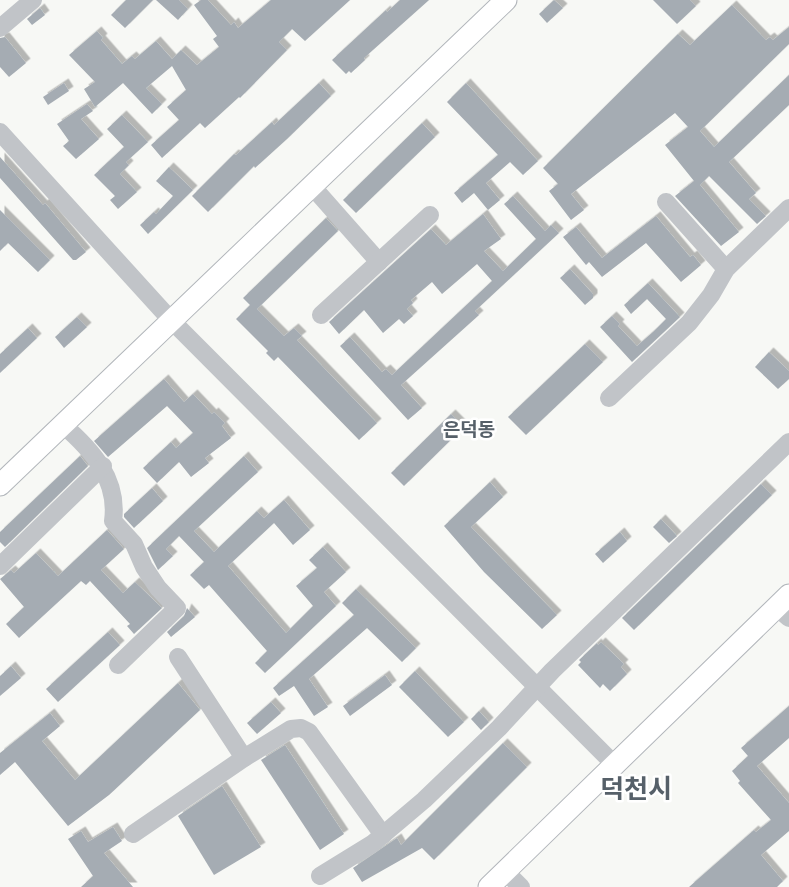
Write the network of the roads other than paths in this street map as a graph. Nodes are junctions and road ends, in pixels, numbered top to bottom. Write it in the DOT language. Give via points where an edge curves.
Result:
graph roads {
  1 [pos="33,0"];
  2 [pos="506,0"];
  3 [pos="0,28"];
  4 [pos="0,132"];
  5 [pos="311,185"];
  6 [pos="666,202"];
  7 [pos="789,208"];
  8 [pos="430,215"];
  9 [pos="379,262"];
  10 [pos="726,269"];
  11 [pos="321,315"];
  12 [pos="170,319"];
  13 [pos="609,398"];
  14 [pos="62,424"];
  15 [pos="789,442"];
  16 [pos="103,466"];
  17 [pos="0,485"];
  18 [pos="0,566"];
  19 [pos="785,607"];
  20 [pos="178,657"];
  21 [pos="118,665"];
  22 [pos="537,687"];
  23 [pos="244,758"];
  24 [pos="615,765"];
  25 [pos="133,834"];
  26 [pos="383,835"];
  27 [pos="506,872"];
  28 [pos="320,876"];
  29 [pos="489,887"];
  30 [pos="520,887"];
  1 -- 3 [label="street"];
  2 -- 5 [label="main road"];
  4 -- 12 [label="street"];
  5 -- 9 [label="street"];
  5 -- 12 [label="main road"];
  6 -- 10 [label="street"];
  7 -- 10 [label="street"];
  8 -- 9 [label="street"];
  9 -- 11 [label="street"];
  10 -- 13 [label="street" via="711,295 688,323"];
  12 -- 14 [label="main road"];
  12 -- 22 [label="street"];
  14 -- 16 [label="street"];
  14 -- 17 [label="main road"];
  15 -- 22 [label="street"];
  16 -- 18 [label="street"];
  16 -- 21 [label="street" via="115,508 113,521 134,544 158,588 177,608"];
  19 -- 24 [label="main road"];
  20 -- 23 [label="street"];
  22 -- 24 [label="street"];
  22 -- 26 [label="street" via="444,781"];
  23 -- 25 [label="street"];
  23 -- 26 [label="street" via="291,729 301,728 309,732"];
  24 -- 27 [label="main road"];
  26 -- 28 [label="street"];
  27 -- 29 [label="main road"];
  27 -- 30 [label="street"];
}
